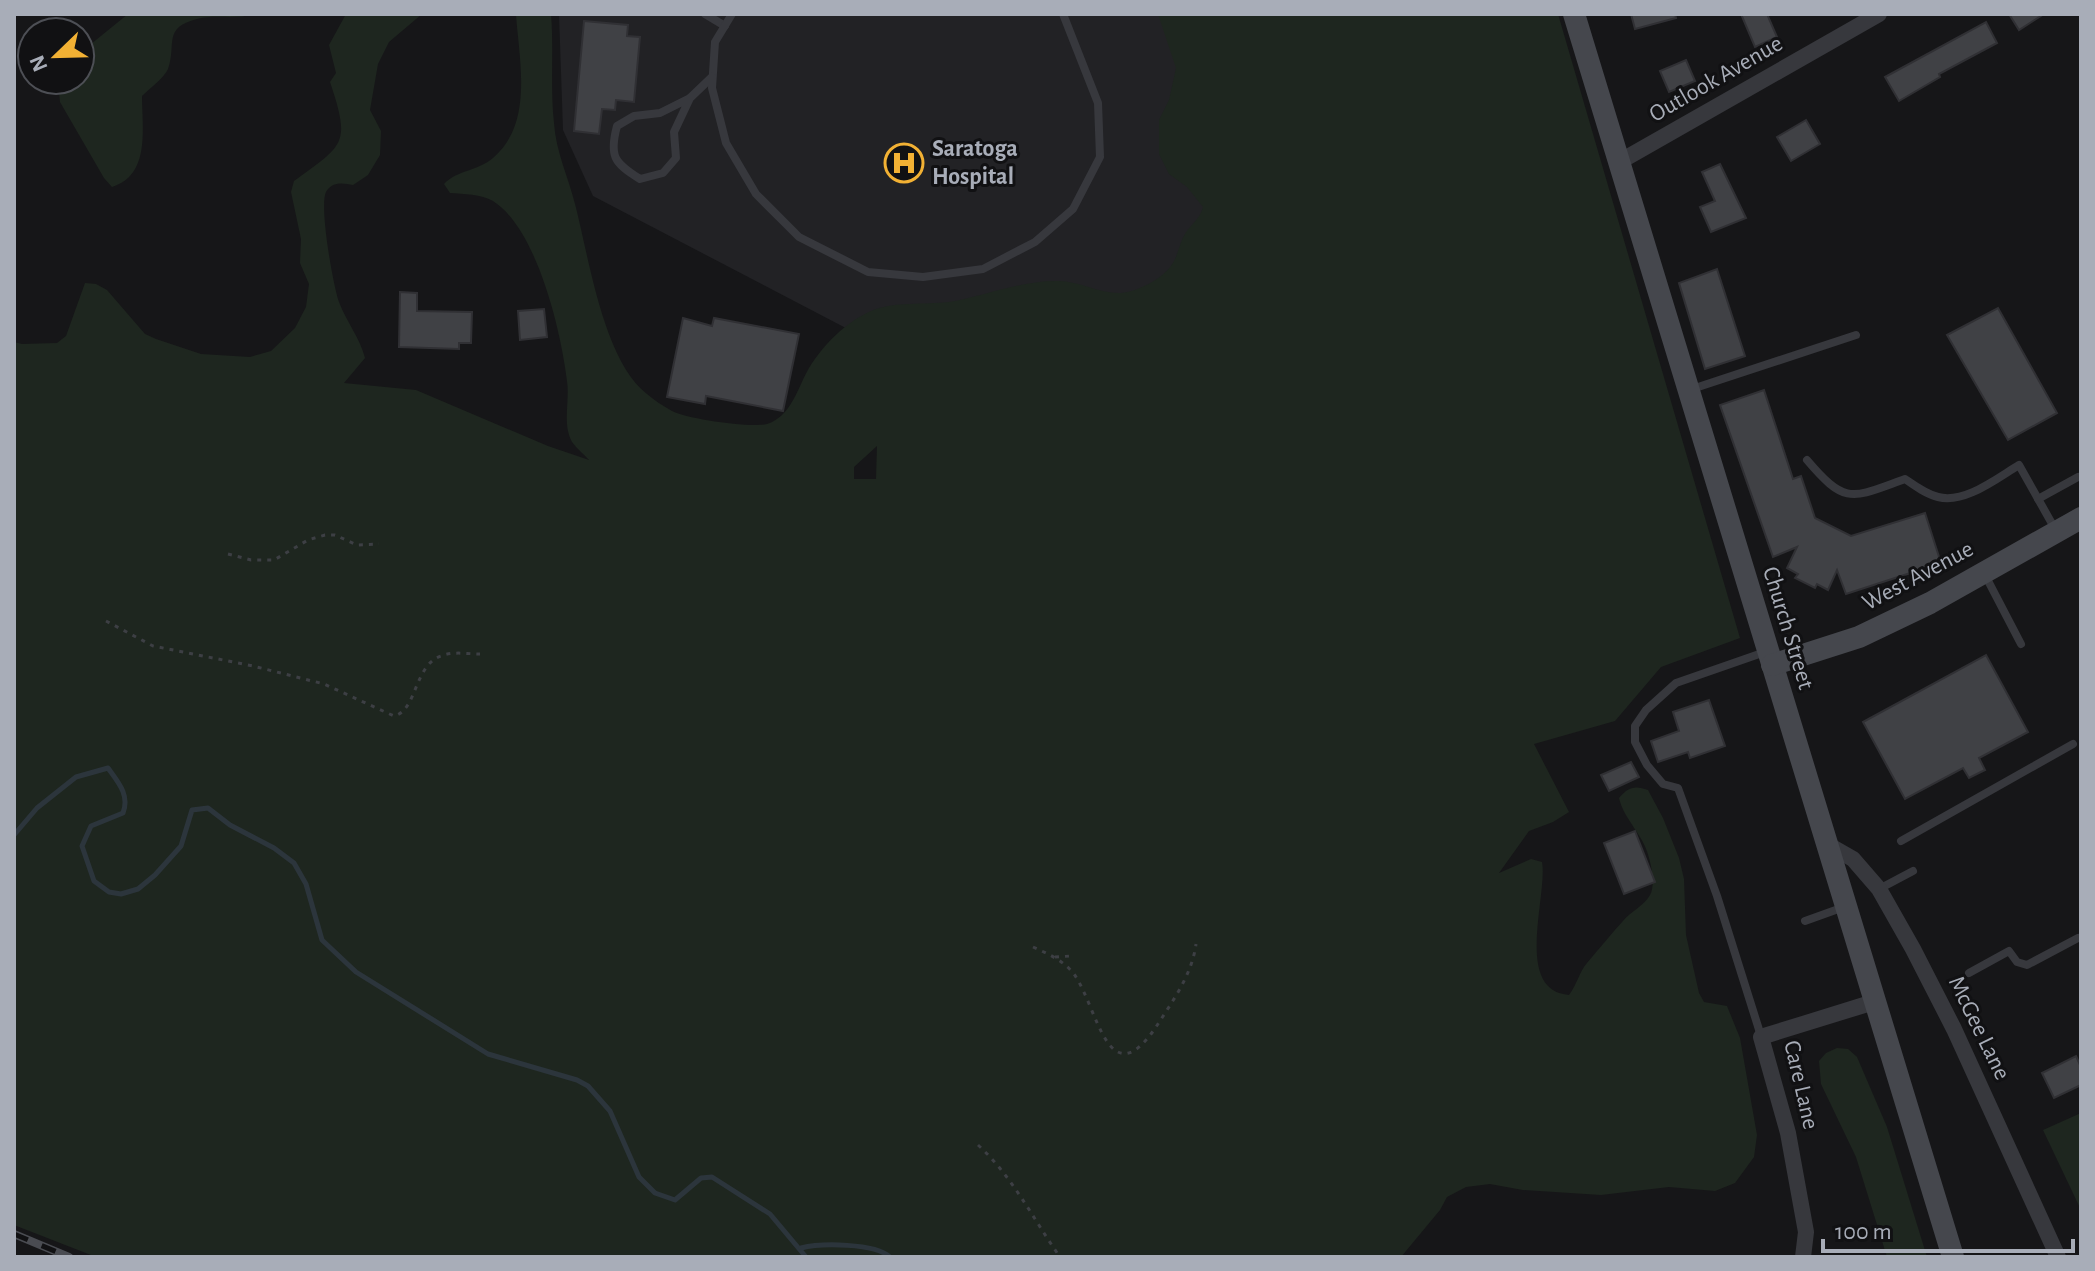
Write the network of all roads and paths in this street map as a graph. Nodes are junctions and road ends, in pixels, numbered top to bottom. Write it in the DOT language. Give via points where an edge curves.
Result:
graph roads {
  1 [pos="705,14"];
  2 [pos="732,14"];
  3 [pos="1063,14"];
  4 [pos="1574,14"];
  5 [pos="1879,14"];
  6 [pos="725,26"];
  7 [pos="713,77"];
  8 [pos="690,98"];
  9 [pos="1619,162"];
  10 [pos="1856,335"];
  11 [pos="1688,390"];
  12 [pos="1807,460"];
  13 [pos="2078,477"];
  14 [pos="2038,499"];
  15 [pos="2081,518"];
  16 [pos="2056,531"];
  17 [pos="379,544"];
  18 [pos="228,554"];
  19 [pos="1983,572"];
  20 [pos="106,621"];
  21 [pos="2021,644"];
  22 [pos="480,654"];
  23 [pos="1770,658"];
  24 [pos="2073,744"];
  25 [pos="1901,841"];
  26 [pos="1825,843"];
  27 [pos="1913,871"];
  28 [pos="1879,889"];
  29 [pos="1845,907"];
  30 [pos="1805,921"];
  31 [pos="2078,938"];
  32 [pos="1196,944"];
  33 [pos="1033,947"];
  34 [pos="1071,956"];
  35 [pos="1055,957"];
  36 [pos="1969,973"];
  37 [pos="1874,1002"];
  38 [pos="1761,1037"];
  39 [pos="978,1145"];
  40 [pos="1060,1257"];
  41 [pos="1803,1257"];
  42 [pos="1953,1257"];
  43 [pos="2058,1257"];
  1 -- 6 [label="lane"];
  2 -- 6 [label="lane"];
  3 -- 7 [label="lane" via="1098,103 1100,157 1073,209 1035,242 983,269 923,277 868,272 799,237 756,194 726,143"];
  4 -- 9 [label="main road, Church Street"];
  5 -- 9 [label="street, Outlook Avenue"];
  6 -- 7 [label="lane" via="715,42"];
  7 -- 8 [label="lane"];
  8 -- 8 [label="lane" via="617,126 611,146 620,167 640,179 663,173 676,158 674,132"];
  9 -- 11 [label="main road, Church Street"];
  10 -- 11 [label="lane"];
  11 -- 23 [label="main road, Church Street"];
  12 -- 14 [label="lane" via="1837,491 1850,495 1905,479 1948,499 2019,465"];
  13 -- 14 [label="lane"];
  14 -- 16 [label="lane"];
  15 -- 16 [label="main road, West Avenue"];
  16 -- 19 [label="main road, West Avenue"];
  17 -- 18 [label="path" via="357,545 325,535 274,560"];
  19 -- 21 [label="lane"];
  19 -- 23 [label="main road, West Avenue" via="1859,637"];
  20 -- 22 [label="path" via="153,646 324,684 394,716 404,711 432,660 453,653"];
  23 -- 26 [label="main road, Church Street"];
  23 -- 38 [label="lane" via="1676,683 1635,726 1635,742 1647,765 1663,784 1678,788"];
  24 -- 25 [label="lane"];
  26 -- 28 [label="street, McGee Lane" via="1853,859"];
  26 -- 29 [label="main road, Church Street"];
  27 -- 28 [label="lane"];
  28 -- 43 [label="street, McGee Lane" via="1954,1029"];
  29 -- 30 [label="lane"];
  29 -- 37 [label="main road, Church Street"];
  31 -- 36 [label="lane" via="2027,965 2009,951"];
  32 -- 35 [label="path" via="1177,994 1145,1042 1126,1054 1115,1053 1108,1045 1086,993"];
  33 -- 35 [label="path"];
  34 -- 35 [label="path"];
  37 -- 38 [label="street, Care Lane"];
  37 -- 42 [label="main road, Church Street"];
  38 -- 41 [label="street, Care Lane" via="1788,1133 1806,1232"];
  39 -- 40 [label="path" via="1015,1185"];
}
